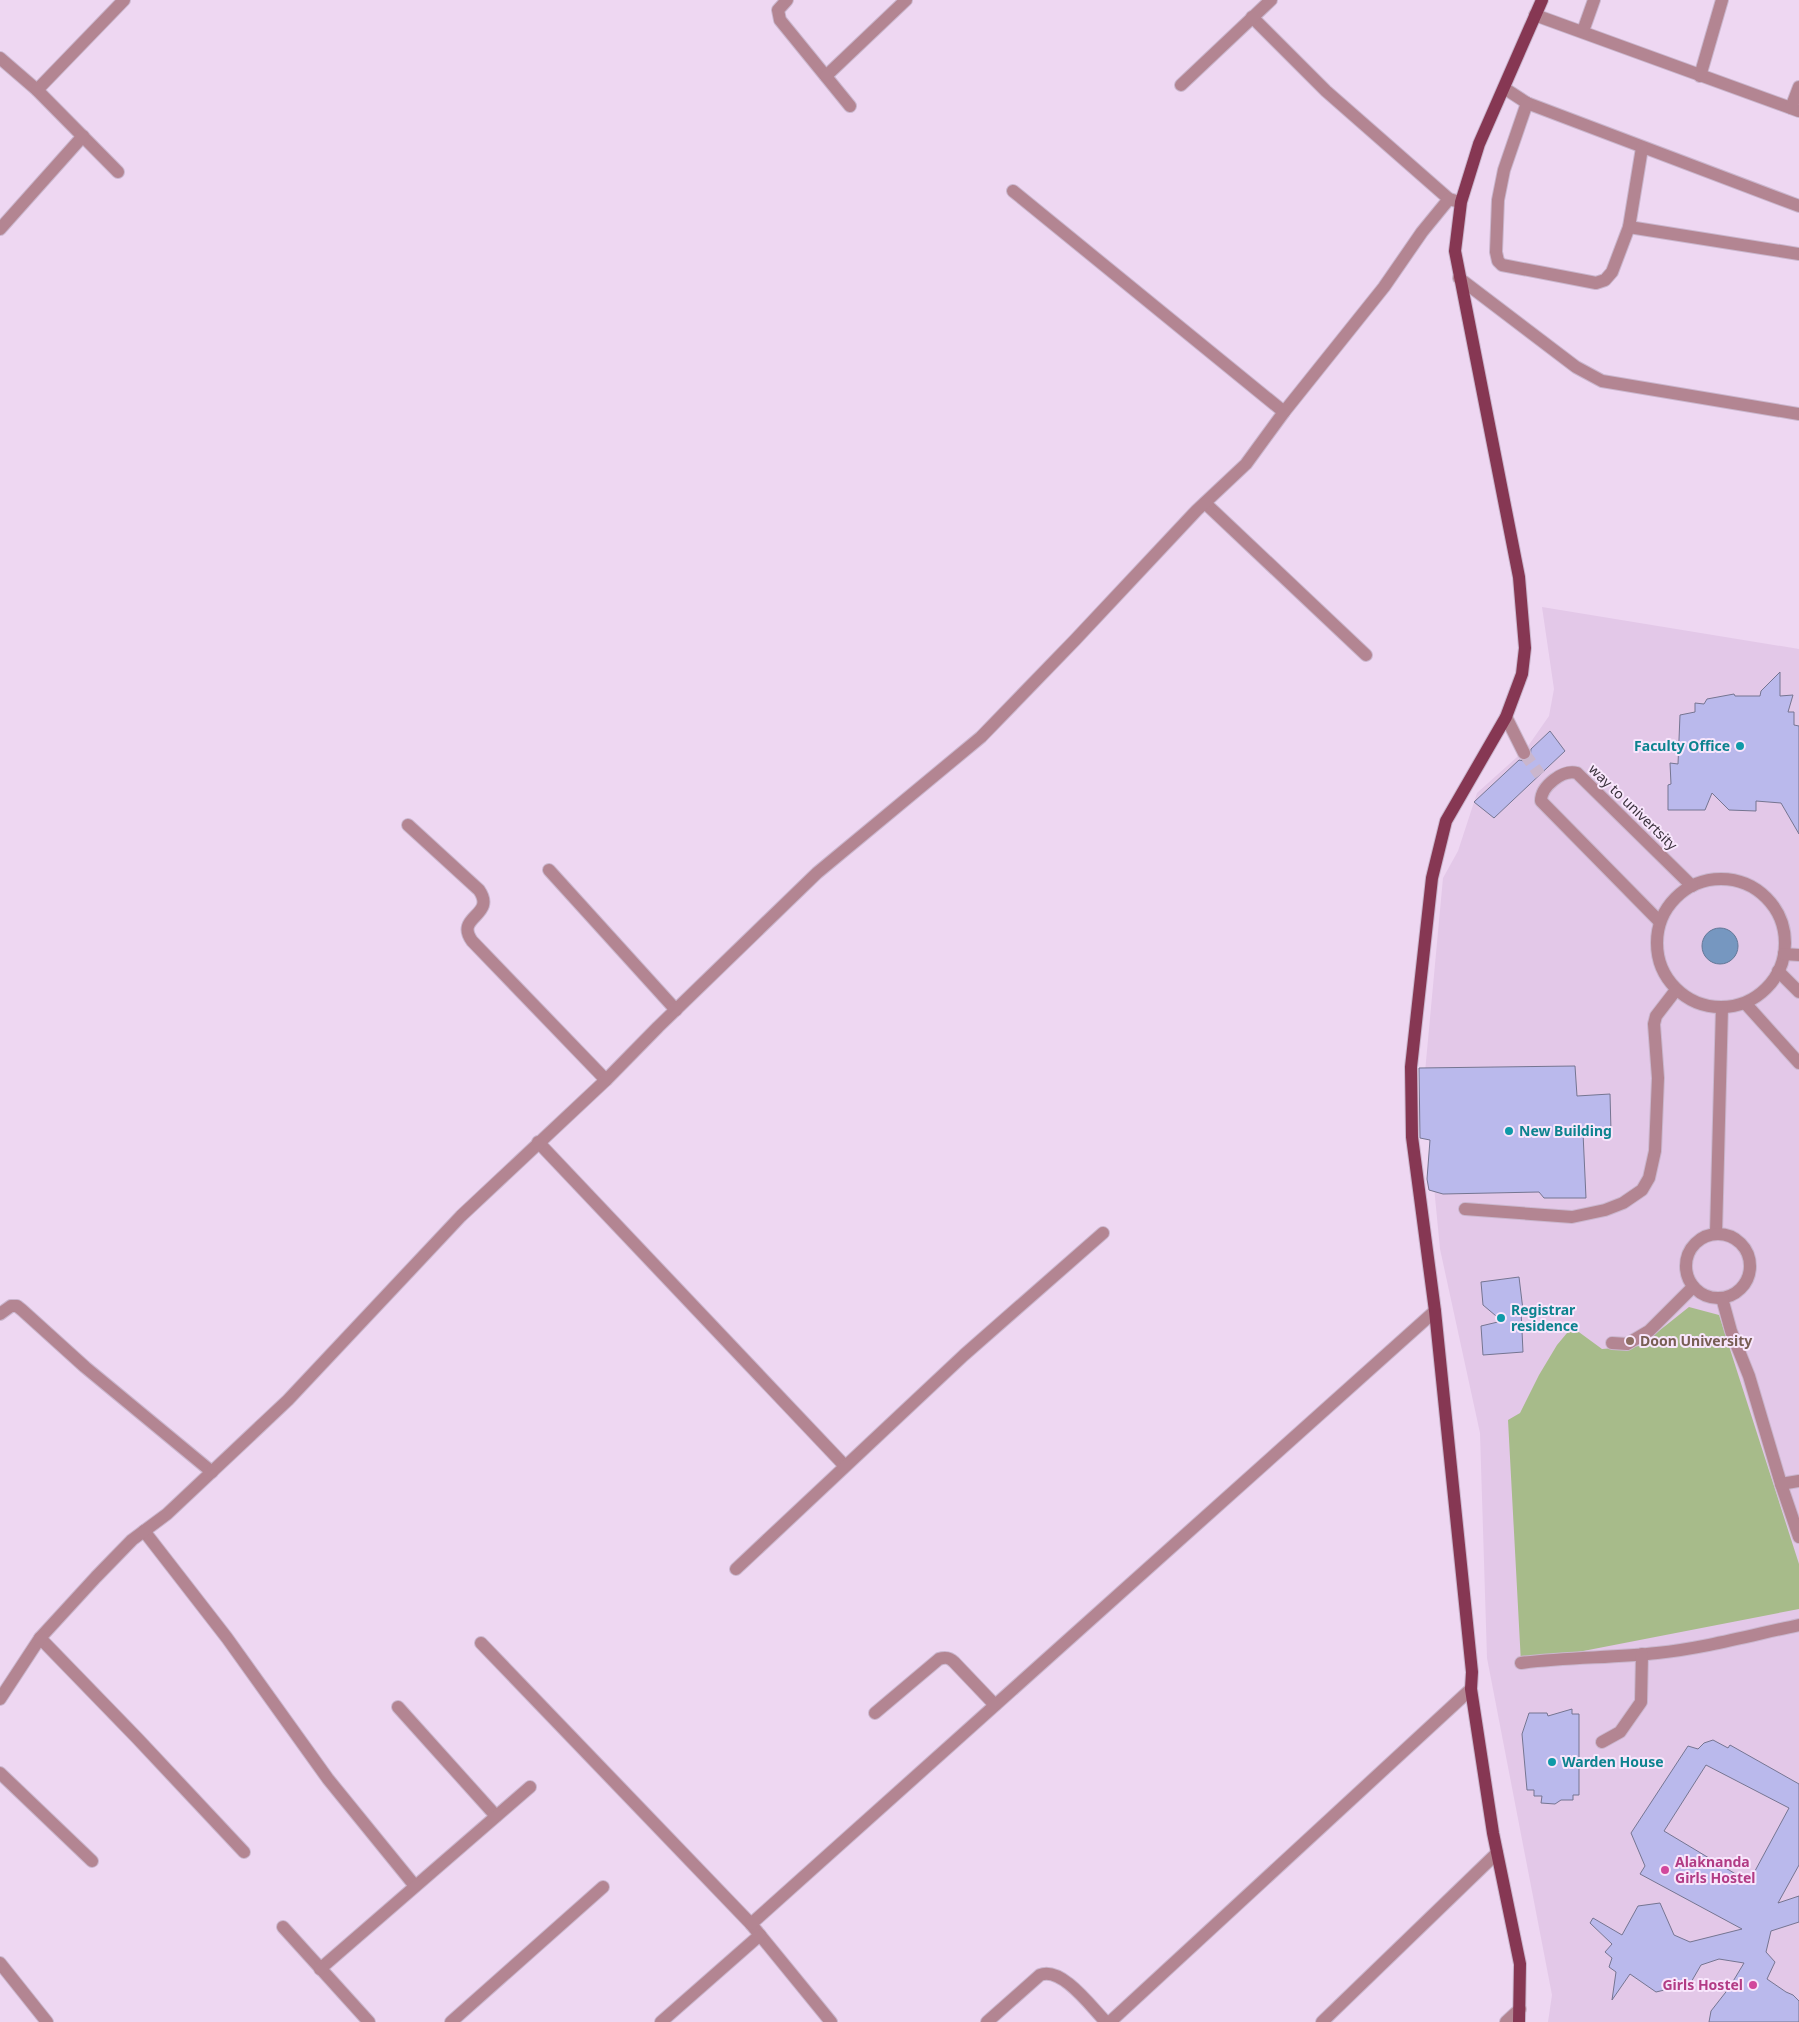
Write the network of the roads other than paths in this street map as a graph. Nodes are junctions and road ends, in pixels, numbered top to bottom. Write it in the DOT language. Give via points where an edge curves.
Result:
graph roads {
  1 [pos="124,0"];
  2 [pos="786,0"];
  3 [pos="906,0"];
  4 [pos="1271,0"];
  5 [pos="1542,0"];
  6 [pos="1594,0"];
  7 [pos="1722,0"];
  8 [pos="1536,15"];
  9 [pos="1252,17"];
  10 [pos="1584,31"];
  11 [pos="0,58"];
  12 [pos="826,76"];
  13 [pos="1700,76"];
  14 [pos="1181,85"];
  15 [pos="1799,87"];
  16 [pos="1504,88"];
  17 [pos="37,90"];
  18 [pos="1527,103"];
  19 [pos="850,106"];
  20 [pos="1795,109"];
  21 [pos="83,136"];
  22 [pos="1642,148"];
  23 [pos="118,172"];
  24 [pos="1013,191"];
  25 [pos="1455,201"];
  26 [pos="1799,206"];
  27 [pos="1629,227"];
  28 [pos="0,229"];
  29 [pos="1799,254"];
  30 [pos="1459,278"];
  31 [pos="1284,412"];
  32 [pos="1799,414"];
  33 [pos="1206,503"];
  34 [pos="1366,655"];
  35 [pos="1506,717"];
  36 [pos="1524,753"];
  37 [pos="408,825"];
  38 [pos="549,870"];
  39 [pos="1692,886"];
  40 [pos="1660,922"];
  41 [pos="1784,954"];
  42 [pos="1799,955"];
  43 [pos="1778,971"];
  44 [pos="1676,990"];
  45 [pos="1799,992"];
  46 [pos="1745,1003"];
  47 [pos="1722,1007"];
  48 [pos="676,1010"];
  49 [pos="1799,1063"];
  50 [pos="606,1080"];
  51 [pos="538,1142"];
  52 [pos="1465,1209"];
  53 [pos="1103,1233"];
  54 [pos="1716,1233"];
  55 [pos="1693,1287"];
  56 [pos="1722,1298"];
  57 [pos="1435,1311"];
  58 [pos="0,1314"];
  59 [pos="1612,1343"];
  60 [pos="845,1466"];
  61 [pos="212,1472"];
  62 [pos="1799,1481"];
  63 [pos="1780,1484"];
  64 [pos="144,1531"];
  65 [pos="1799,1537"];
  66 [pos="736,1569"];
  67 [pos="1799,1625"];
  68 [pos="40,1638"];
  69 [pos="481,1643"];
  70 [pos="1642,1654"];
  71 [pos="1521,1663"];
  72 [pos="1471,1689"];
  73 [pos="0,1699"];
  74 [pos="995,1705"];
  75 [pos="398,1708"];
  76 [pos="875,1713"];
  77 [pos="1602,1742"];
  78 [pos="0,1773"];
  79 [pos="530,1787"];
  80 [pos="496,1816"];
  81 [pos="244,1852"];
  82 [pos="1497,1853"];
  83 [pos="92,1861"];
  84 [pos="415,1886"];
  85 [pos="603,1887"];
  86 [pos="751,1924"];
  87 [pos="283,1927"];
  88 [pos="760,1935"];
  89 [pos="0,1963"];
  90 [pos="320,1969"];
  91 [pos="1520,2009"];
  92 [pos="47,2022"];
  93 [pos="369,2022"];
  94 [pos="451,2022"];
  95 [pos="662,2022"];
  96 [pos="831,2022"];
  97 [pos="987,2022"];
  98 [pos="1106,2022"];
  99 [pos="1110,2022"];
  100 [pos="1322,2022"];
  101 [pos="1506,2022"];
  102 [pos="1519,2022"];
  1 -- 17 [label="street"];
  2 -- 12 [label="street" via="778,10 778,16"];
  3 -- 12 [label="street"];
  4 -- 9 [label="street"];
  5 -- 8 [label="main road"];
  6 -- 10 [label="street"];
  7 -- 13 [label="street"];
  8 -- 10 [label="street"];
  8 -- 16 [label="main road"];
  9 -- 14 [label="street"];
  9 -- 25 [label="street" via="1326,91"];
  10 -- 13 [label="street"];
  11 -- 17 [label="street"];
  12 -- 19 [label="street"];
  13 -- 20 [label="street"];
  15 -- 20 [label="street"];
  16 -- 18 [label="street"];
  16 -- 25 [label="main road"];
  17 -- 21 [label="street"];
  18 -- 22 [label="street"];
  18 -- 27 [label="street" via="1504,170 1498,200 1496,252 1500,264 1601,282 1612,272"];
  21 -- 23 [label="street"];
  21 -- 28 [label="street"];
  22 -- 26 [label="street"];
  22 -- 27 [label="street"];
  24 -- 31 [label="street"];
  25 -- 30 [label="main road" via="1455,251"];
  25 -- 31 [label="street" via="1422,232 1384,288"];
  27 -- 29 [label="street"];
  30 -- 32 [label="street" via="1576,367 1602,381"];
  30 -- 35 [label="main road" via="1519,577 1525,648 1522,674"];
  31 -- 33 [label="street" via="1246,464"];
  33 -- 34 [label="street"];
  33 -- 48 [label="street" via="981,737 818,873"];
  35 -- 36 [label="street"];
  35 -- 57 [label="main road" via="1446,821 1432,878 1411,1068 1412,1137"];
  37 -- 50 [label="street" via="484,897 483,908 469,922 467,929 472,941"];
  38 -- 48 [label="street"];
  39 -- 40 [label="street" via="1667,907"];
  39 -- 40 [label="street, way to univertsity" via="1577,773 1569,772 1544,780 1541,802"];
  39 -- 41 [label="street" via="1705,881 1733,880 1759,892 1780,920 1785,940"];
  40 -- 44 [label="street" via="1656,946 1662,970"];
  41 -- 42 [label="street"];
  41 -- 43 [label="street"];
  43 -- 45 [label="street"];
  43 -- 46 [label="street" via="1762,992"];
  44 -- 47 [label="street" via="1696,1002"];
  44 -- 52 [label="street" via="1656,1016 1654,1024 1658,1078 1655,1151 1649,1178 1642,1190 1605,1210 1572,1217"];
  46 -- 47 [label="street"];
  46 -- 49 [label="street"];
  47 -- 54 [label="street"];
  48 -- 50 [label="street"];
  50 -- 51 [label="street"];
  51 -- 60 [label="street"];
  51 -- 61 [label="street" via="461,1216 288,1400"];
  53 -- 60 [label="street" via="964,1355"];
  54 -- 55 [label="street" via="1697,1240 1690,1248 1685,1268"];
  54 -- 56 [label="street" via="1737,1240 1749,1257 1748,1279 1733,1294"];
  55 -- 56 [label="street" via="1707,1296"];
  55 -- 59 [label="street" via="1649,1330 1627,1344"];
  56 -- 63 [label="street" via="1749,1376"];
  57 -- 72 [label="main road" via="1472,1672"];
  57 -- 74 [label="street"];
  58 -- 61 [label="street" via="11,1306 17,1306"];
  60 -- 66 [label="street"];
  61 -- 64 [label="street"];
  62 -- 63 [label="street"];
  63 -- 65 [label="street"];
  64 -- 68 [label="street"];
  64 -- 84 [label="street" via="227,1638 328,1779"];
  67 -- 70 [label="street" via="1713,1644"];
  68 -- 73 [label="street"];
  68 -- 81 [label="street"];
  69 -- 86 [label="street"];
  70 -- 71 [label="street" via="1554,1658"];
  70 -- 77 [label="street" via="1641,1702 1620,1732"];
  72 -- 82 [label="main road"];
  72 -- 99 [label="street"];
  74 -- 76 [label="street" via="950,1658 944,1658"];
  74 -- 86 [label="street"];
  75 -- 80 [label="street"];
  78 -- 83 [label="street"];
  79 -- 80 [label="street"];
  80 -- 84 [label="street"];
  82 -- 91 [label="main road" via="1520,1964"];
  82 -- 100 [label="street"];
  84 -- 90 [label="street"];
  85 -- 94 [label="street"];
  86 -- 88 [label="street"];
  87 -- 90 [label="street"];
  88 -- 95 [label="street"];
  88 -- 96 [label="street"];
  89 -- 92 [label="street"];
  90 -- 93 [label="street"];
  91 -- 101 [label="street"];
  91 -- 102 [label="main road"];
  97 -- 98 [label="street" via="1047,1973 1068,1984"];
}
